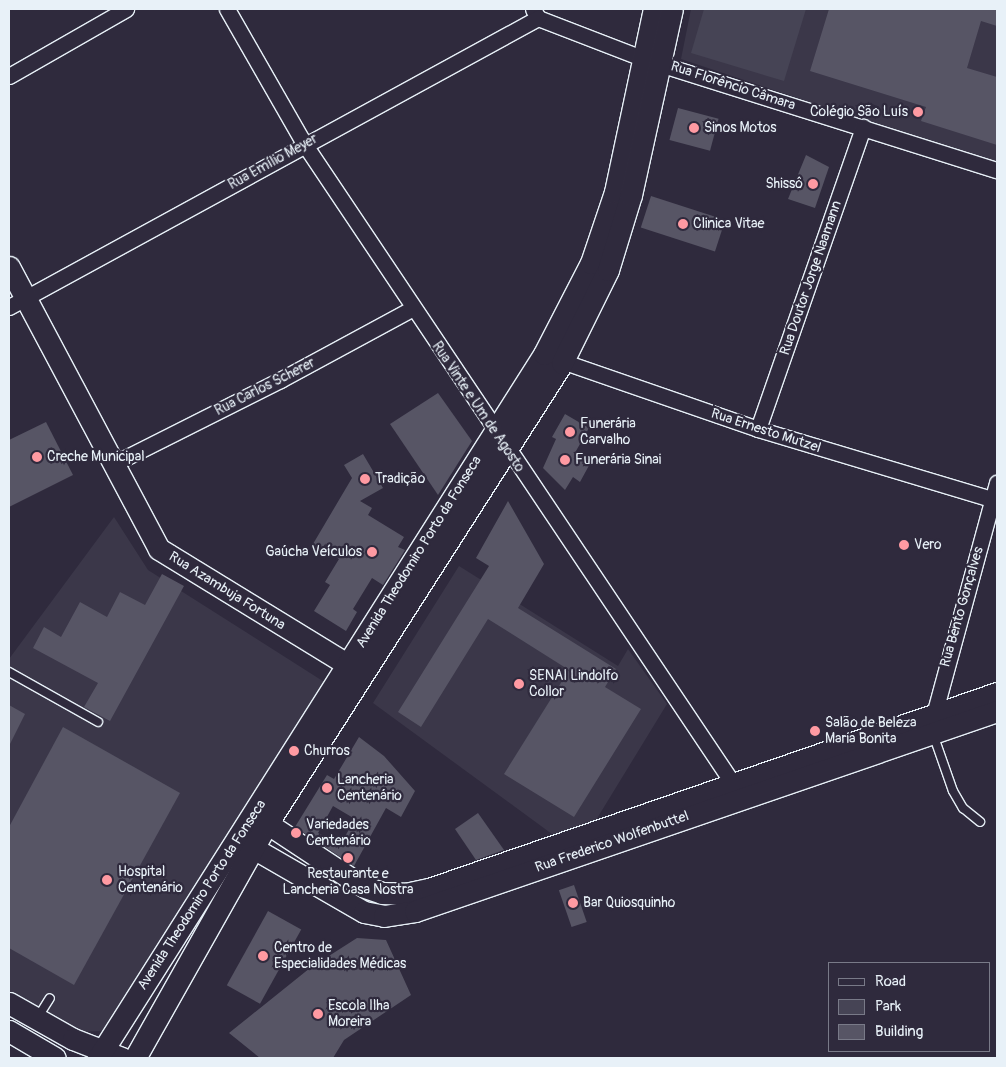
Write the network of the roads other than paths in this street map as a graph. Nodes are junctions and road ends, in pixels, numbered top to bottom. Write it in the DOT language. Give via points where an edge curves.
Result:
graph roads {
  1 [pos="126,9"];
  2 [pos="227,9"];
  3 [pos="654,9"];
  4 [pos="672,9"];
  5 [pos="535,14"];
  6 [pos="652,61"];
  7 [pos="9,76"];
  8 [pos="863,127"];
  9 [pos="305,145"];
  10 [pos="997,170"];
  11 [pos="9,267"];
  12 [pos="17,302"];
  13 [pos="413,308"];
  14 [pos="553,358"];
  15 [pos="758,429"];
  16 [pos="500,441"];
  17 [pos="115,463"];
  18 [pos="997,483"];
  19 [pos="992,499"];
  20 [pos="355,669"];
  21 [pos="9,672"];
  22 [pos="997,693"];
  23 [pos="997,711"];
  24 [pos="98,722"];
  25 [pos="932,724"];
  26 [pos="737,790"];
  27 [pos="261,819"];
  28 [pos="980,822"];
  29 [pos="245,844"];
  30 [pos="553,854"];
  31 [pos="170,945"];
  32 [pos="191,959"];
  33 [pos="50,998"];
  34 [pos="9,1003"];
  35 [pos="37,1018"];
  36 [pos="9,1030"];
  37 [pos="107,1056"];
  38 [pos="55,1058"];
  39 [pos="135,1058"];
  1 -- 7 [label="street"];
  2 -- 9 [label="street, Rua Vinte e Um de Agosto"];
  3 -- 6 [label="street, Avenida Theodomiro Porto da Fonseca"];
  4 -- 6 [label="street, Avenida Theodomiro Porto da Fonseca"];
  5 -- 6 [label="street, Rua Florêncio Câmara"];
  5 -- 9 [label="street, Rua Emílio Meyer"];
  6 -- 8 [label="street, Rua Florêncio Câmara"];
  6 -- 14 [label="street, Avenida Theodomiro Porto da Fonseca" via="608,270"];
  8 -- 10 [label="street, Rua Florêncio Câmara"];
  8 -- 15 [label="street, Rua Doutor Jorge Naamann"];
  9 -- 12 [label="street, Rua Emílio Meyer"];
  9 -- 13 [label="street, Rua Vinte e Um de Agosto"];
  11 -- 12 [label="street, Rua Azambuja Fortuna"];
  12 -- 17 [label="street, Rua Azambuja Fortuna"];
  13 -- 16 [label="street, Rua Vinte e Um de Agosto"];
  13 -- 17 [label="street, Rua Carlos Scherer" via="280,380"];
  14 -- 15 [label="street, Rua Ernesto Mutzel"];
  14 -- 16 [label="street, Avenida Theodomiro Porto da Fonseca"];
  15 -- 19 [label="street, Rua Ernesto Mutzel"];
  16 -- 20 [label="street, Avenida Theodomiro Porto da Fonseca"];
  16 -- 26 [label="street, Rua Vinte e Um de Agosto"];
  17 -- 20 [label="street, Rua Azambuja Fortuna" via="159,549"];
  18 -- 19 [label="street, Rua Bento Gonçalves"];
  19 -- 25 [label="street, Rua Bento Gonçalves"];
  20 -- 27 [label="street, Avenida Theodomiro Porto da Fonseca"];
  21 -- 24 [label="lane"];
  22 -- 25 [label="street, Rua Frederico Wolfenbuttel"];
  23 -- 25 [label="street, Rua Frederico Wolfenbuttel"];
  25 -- 26 [label="street, Rua Frederico Wolfenbuttel"];
  25 -- 28 [label="lane" via="952,791 963,808"];
  26 -- 30 [label="street, Rua Frederico Wolfenbuttel"];
  27 -- 29 [label="street, Avenida Theodomiro Porto da Fonseca"];
  27 -- 30 [label="street, Rua Frederico Wolfenbuttel" via="362,886 382,893 429,889"];
  29 -- 30 [label="street, Rua Frederico Wolfenbuttel" via="364,912 384,916 415,911"];
  29 -- 31 [label="street, Avenida Theodomiro Porto da Fonseca"];
  29 -- 32 [label="street, Avenida Theodomiro Porto da Fonseca"];
  31 -- 32 [label="street"];
  31 -- 37 [label="street, Avenida Theodomiro Porto da Fonseca"];
  32 -- 39 [label="street, Avenida Theodomiro Porto da Fonseca"];
  33 -- 35 [label="lane"];
  34 -- 35 [label="street"];
  35 -- 37 [label="street"];
  36 -- 38 [label="street"];
}
